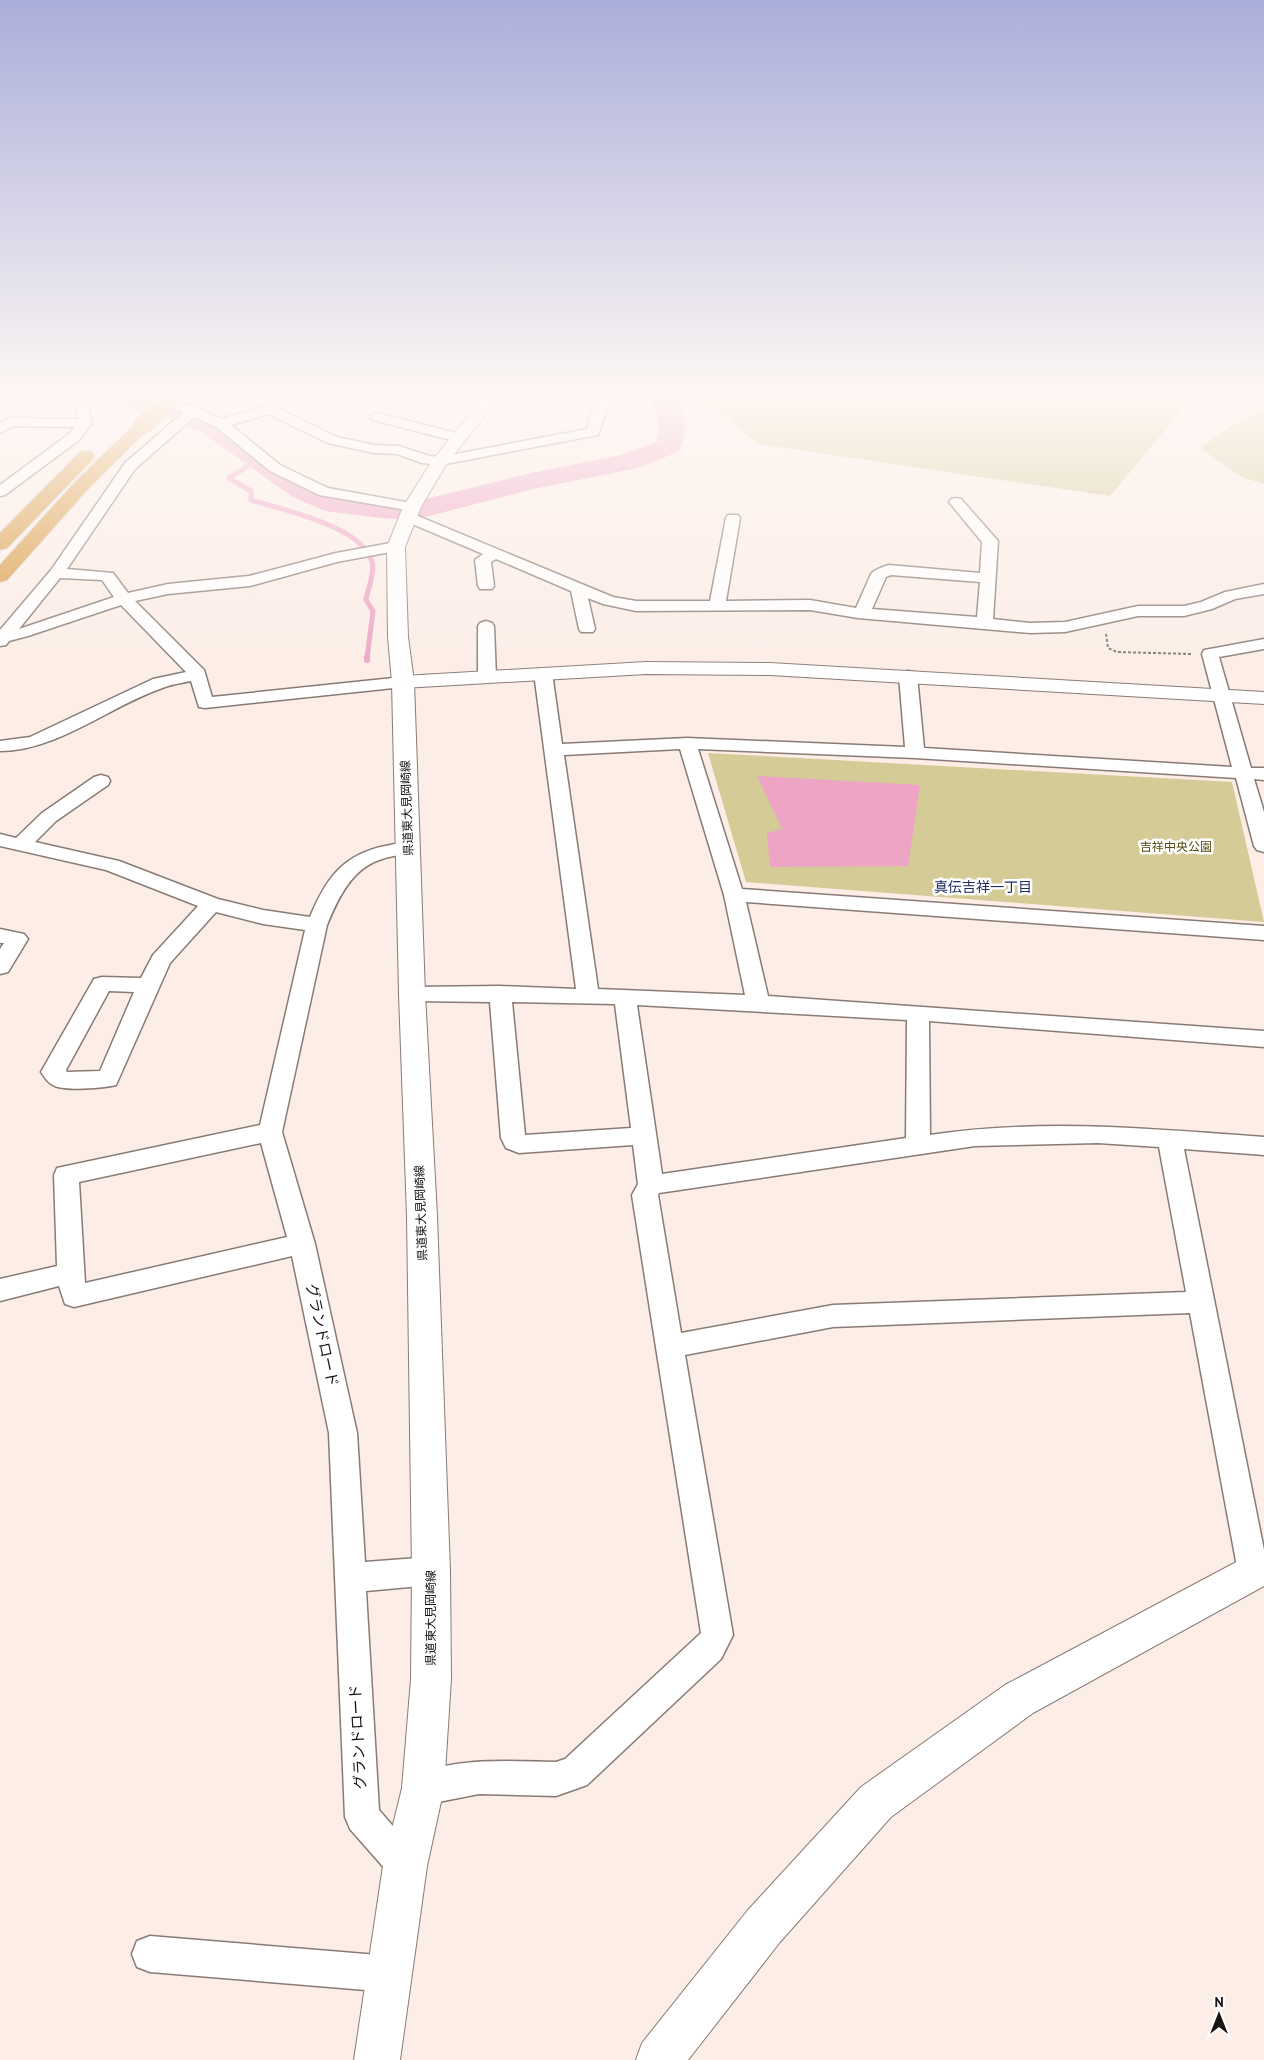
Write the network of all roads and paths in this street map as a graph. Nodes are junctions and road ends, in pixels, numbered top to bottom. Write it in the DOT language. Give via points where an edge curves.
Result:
graph roads {
  1 [pos="52,489"];
  2 [pos="78,489"];
  3 [pos="114,489"];
  4 [pos="318,489"];
  5 [pos="423,489"];
  6 [pos="956,502"];
  7 [pos="410,512"];
  8 [pos="734,518"];
  9 [pos="0,544"];
  10 [pos="396,547"];
  11 [pos="497,553"];
  12 [pos="56,573"];
  13 [pos="0,576"];
  14 [pos="988,578"];
  15 [pos="486,586"];
  16 [pos="578,588"];
  17 [pos="1264,589"];
  18 [pos="124,599"];
  19 [pos="717,606"];
  20 [pos="862,613"];
  21 [pos="1104,618"];
  22 [pos="985,622"];
  23 [pos="486,626"];
  24 [pos="587,629"];
  25 [pos="2,639"];
  26 [pos="1264,644"];
  27 [pos="1210,654"];
  28 [pos="543,673"];
  29 [pos="198,674"];
  30 [pos="908,676"];
  31 [pos="487,677"];
  32 [pos="402,682"];
  33 [pos="1222,695"];
  34 [pos="1264,698"];
  35 [pos="687,743"];
  36 [pos="0,746"];
  37 [pos="555,750"];
  38 [pos="915,753"];
  39 [pos="1244,772"];
  40 [pos="1264,774"];
  41 [pos="102,781"];
  42 [pos="0,840"];
  43 [pos="1264,843"];
  44 [pos="20,844"];
  45 [pos="409,848"];
  46 [pos="734,894"];
  47 [pos="212,904"];
  48 [pos="317,925"];
  49 [pos="1264,933"];
  50 [pos="0,936"];
  51 [pos="0,966"];
  52 [pos="148,985"];
  53 [pos="500,993"];
  54 [pos="412,994"];
  55 [pos="588,996"];
  56 [pos="625,997"];
  57 [pos="758,1003"];
  58 [pos="918,1013"];
  59 [pos="1264,1039"];
  60 [pos="270,1132"];
  61 [pos="643,1136"];
  62 [pos="1170,1139"];
  63 [pos="918,1146"];
  64 [pos="1264,1146"];
  65 [pos="650,1185"];
  66 [pos="302,1244"];
  67 [pos="70,1273"];
  68 [pos="0,1290"];
  69 [pos="1200,1302"];
  70 [pos="670,1346"];
  71 [pos="431,1571"];
  72 [pos="1258,1571"];
  73 [pos="351,1578"];
  74 [pos="423,1788"];
  75 [pos="405,1866"];
  76 [pos="150,1954"];
  77 [pos="390,1974"];
  78 [pos="377,2060"];
  79 [pos="659,2060"];
  1 -- 9 [label="highway"];
  2 -- 13 [label="highway"];
  3 -- 12 [label="street"];
  4 -- 7 [label="street"];
  5 -- 7 [label="main road, 県道東大見岡崎線"];
  6 -- 14 [label="street" via="990,540"];
  7 -- 10 [label="main road, 県道東大見岡崎線"];
  7 -- 11 [label="street"];
  8 -- 19 [label="street"];
  10 -- 18 [label="street" via="336,558 250,581 168,589"];
  10 -- 32 [label="main road, 県道東大見岡崎線"];
  11 -- 15 [label="street" via="483,560"];
  11 -- 16 [label="street"];
  12 -- 18 [label="street" via="106,576"];
  12 -- 25 [label="street"];
  14 -- 20 [label="street" via="889,570 879,574"];
  14 -- 22 [label="street"];
  16 -- 19 [label="street" via="609,601 636,606"];
  16 -- 24 [label="street"];
  17 -- 21 [label="street" via="1231,595 1192,609 1138,611"];
  18 -- 25 [label="street"];
  18 -- 29 [label="street"];
  19 -- 20 [label="street" via="810,605"];
  20 -- 22 [label="street"];
  21 -- 22 [label="street" via="1065,627 1030,628"];
  21 -- 27 [label="path" via="1108,648 1111,650"];
  23 -- 31 [label="street"];
  26 -- 27 [label="street"];
  27 -- 33 [label="street"];
  28 -- 30 [label="main road" via="646,668"];
  28 -- 31 [label="main road"];
  28 -- 37 [label="street"];
  29 -- 32 [label="street" via="205,703"];
  29 -- 36 [label="street" via="159,683 34,742"];
  30 -- 33 [label="main road"];
  30 -- 38 [label="street"];
  31 -- 32 [label="main road"];
  32 -- 45 [label="main road, 県道東大見岡崎線"];
  33 -- 34 [label="main road"];
  33 -- 39 [label="street"];
  35 -- 37 [label="street"];
  35 -- 38 [label="street"];
  35 -- 46 [label="street"];
  37 -- 55 [label="street"];
  38 -- 39 [label="street"];
  39 -- 40 [label="street"];
  39 -- 43 [label="street"];
  41 -- 44 [label="street" via="49,817"];
  42 -- 44 [label="street"];
  44 -- 47 [label="street" via="112,865"];
  45 -- 48 [label="street, グランドロード" via="362,860 327,898"];
  45 -- 54 [label="main road, 県道東大見岡崎線"];
  46 -- 49 [label="street"];
  46 -- 57 [label="street"];
  47 -- 48 [label="street" via="263,917"];
  47 -- 52 [label="street" via="161,960"];
  48 -- 60 [label="street, グランドロード"];
  50 -- 51 [label="street" via="17,939"];
  52 -- 52 [label="street" via="108,1079 62,1080 52,1072 102,984"];
  53 -- 54 [label="street"];
  53 -- 55 [label="street"];
  53 -- 61 [label="street" via="515,1142"];
  54 -- 71 [label="main road, 県道東大見岡崎線" via="422,1216"];
  55 -- 56 [label="street"];
  56 -- 57 [label="street"];
  56 -- 61 [label="street"];
  57 -- 58 [label="street"];
  58 -- 59 [label="street"];
  58 -- 63 [label="street"];
  60 -- 66 [label="street, グランドロード"];
  60 -- 67 [label="street" via="66,1175"];
  61 -- 65 [label="street"];
  62 -- 63 [label="street" via="1051,1134 975,1137"];
  62 -- 64 [label="street"];
  62 -- 69 [label="street"];
  63 -- 65 [label="street"];
  65 -- 70 [label="street" via="645,1195"];
  66 -- 67 [label="street" via="74,1296"];
  66 -- 73 [label="street, グランドロード" via="343,1433"];
  67 -- 68 [label="street"];
  69 -- 70 [label="street" via="833,1316"];
  69 -- 72 [label="street"];
  70 -- 74 [label="street" via="717,1635 710,1648 575,1773 556,1779 479,1777"];
  71 -- 73 [label="street"];
  71 -- 74 [label="main road, 県道東大見岡崎線" via="431,1679"];
  72 -- 79 [label="main road" via="1019,1699 876,1802 764,1926"];
  73 -- 75 [label="street, グランドロード" via="362,1817"];
  74 -- 75 [label="main road, 県道東大見岡崎線"];
  75 -- 77 [label="main road, 県道東大見岡崎線"];
  76 -- 77 [label="street"];
  77 -- 78 [label="main road, 県道東大見岡崎線"];
}
